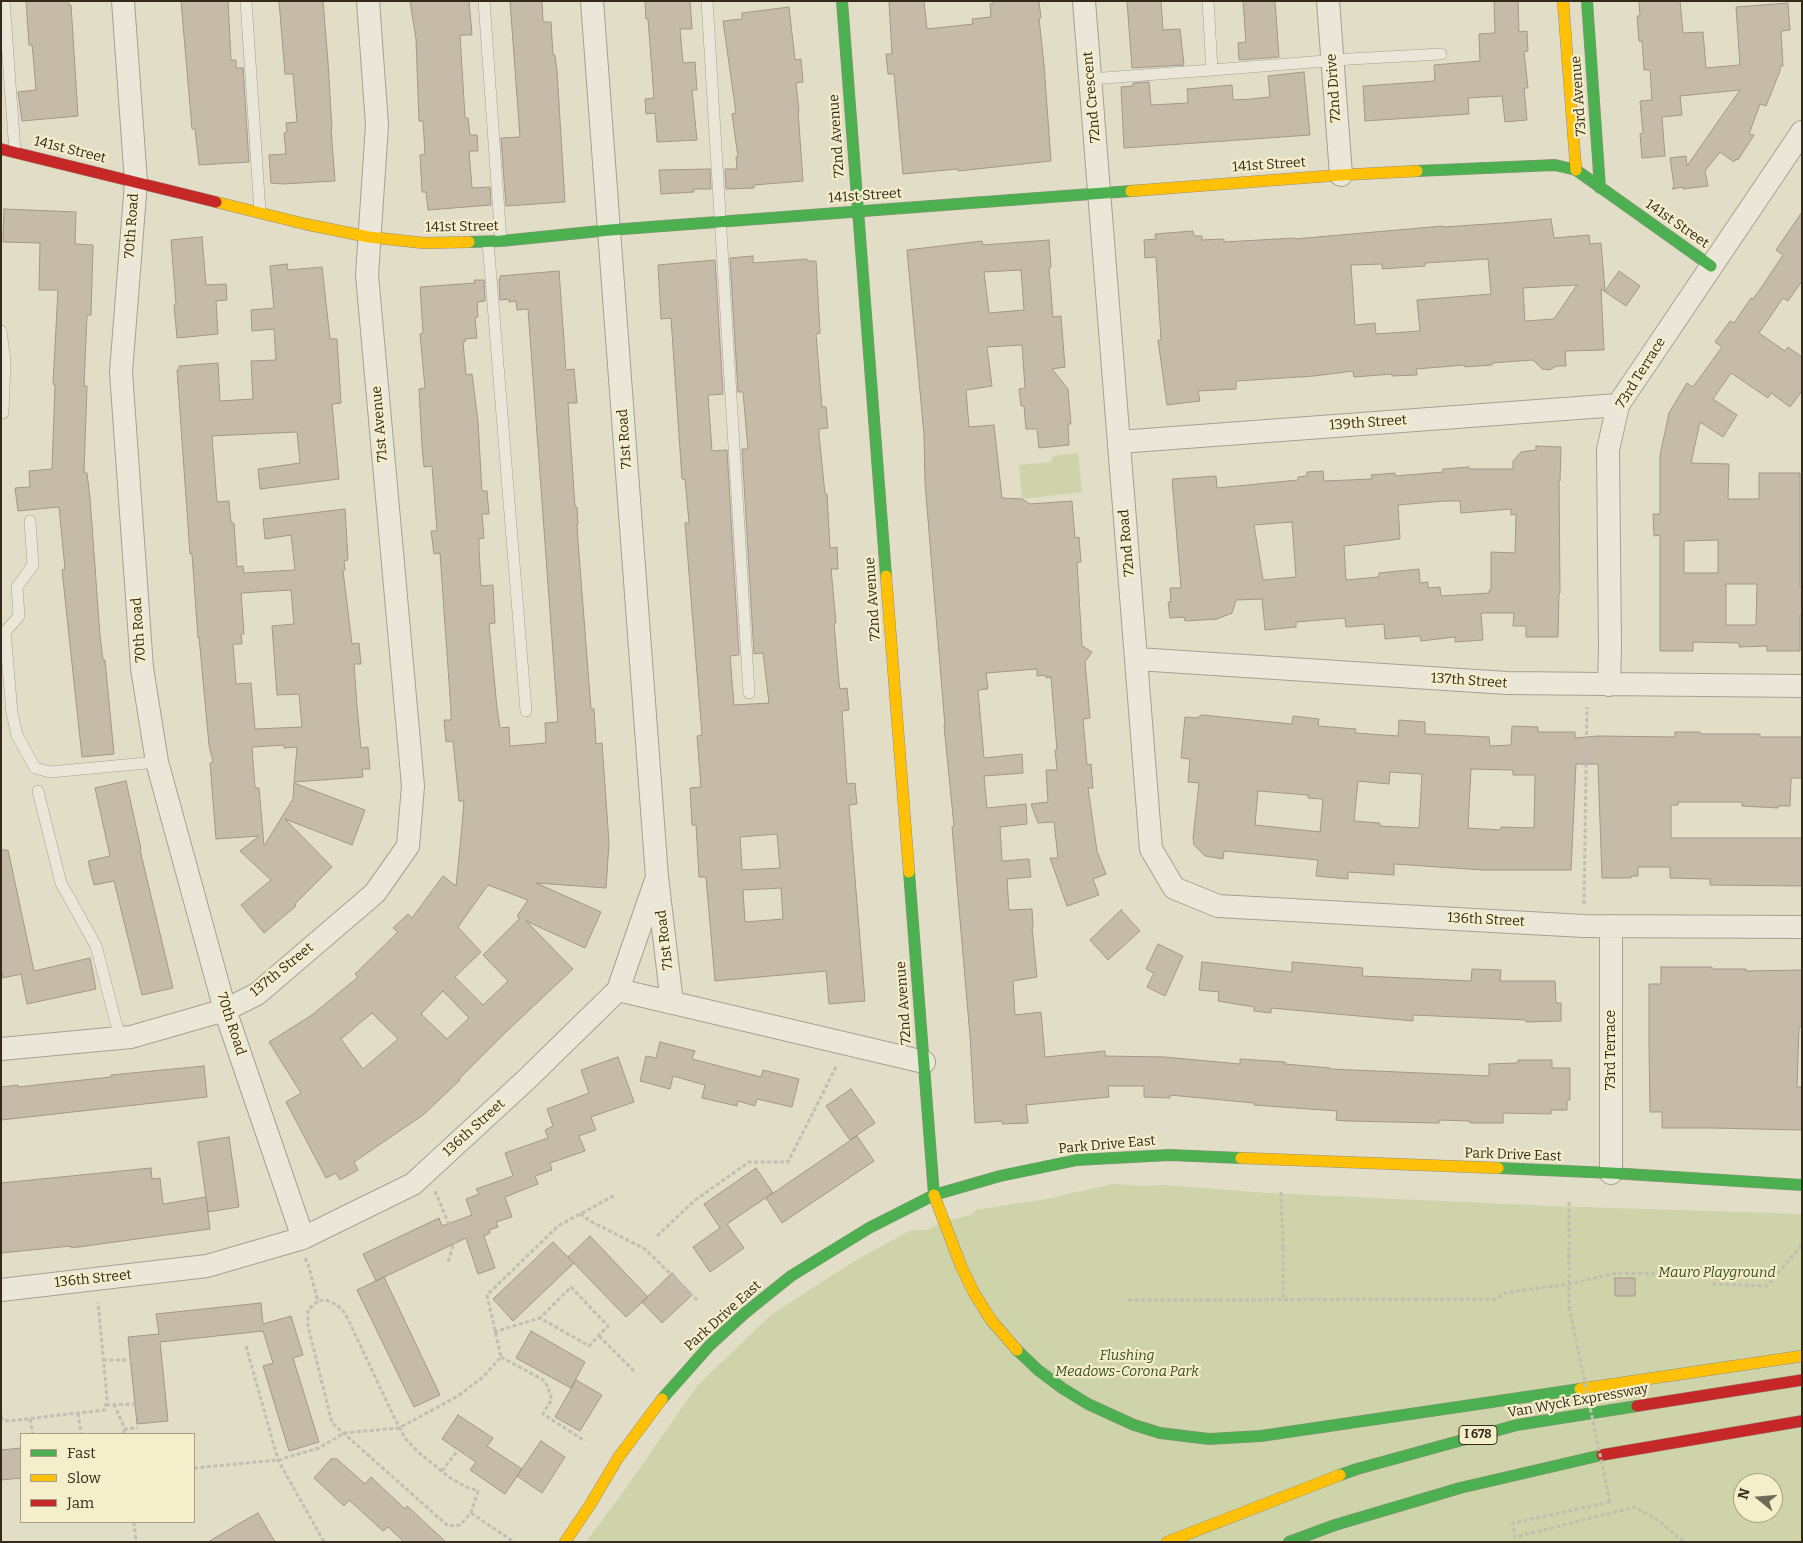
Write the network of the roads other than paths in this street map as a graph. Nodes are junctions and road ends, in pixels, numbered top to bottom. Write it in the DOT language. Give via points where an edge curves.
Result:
graph roads {
  1 [pos="4,1"];
  2 [pos="123,1"];
  3 [pos="246,1"];
  4 [pos="368,1"];
  5 [pos="484,1"];
  6 [pos="592,1"];
  7 [pos="707,1"];
  8 [pos="842,1"];
  9 [pos="1084,1"];
  10 [pos="1208,1"];
  11 [pos="1328,1"];
  12 [pos="1563,1"];
  13 [pos="1587,1"];
  14 [pos="1441,54"];
  15 [pos="1332,60"];
  16 [pos="1212,70"];
  17 [pos="1090,79"];
  18 [pos="1802,132"];
  19 [pos="1,149"];
  20 [pos="15,152"];
  21 [pos="1576,170"];
  22 [pos="1341,175"];
  23 [pos="136,182"];
  24 [pos="1600,188"];
  25 [pos="1100,193"];
  26 [pos="858,211"];
  27 [pos="260,212"];
  28 [pos="721,222"];
  29 [pos="610,230"];
  30 [pos="369,237"];
  31 [pos="501,241"];
  32 [pos="488,242"];
  33 [pos="1710,266"];
  34 [pos="1,331"];
  35 [pos="1618,405"];
  36 [pos="3,413"];
  37 [pos="1118,442"];
  38 [pos="30,521"];
  39 [pos="1137,659"];
  40 [pos="1609,685"];
  41 [pos="1802,686"];
  42 [pos="749,693"];
  43 [pos="526,712"];
  44 [pos="158,762"];
  45 [pos="38,791"];
  46 [pos="408,846"];
  47 [pos="658,877"];
  48 [pos="1174,888"];
  49 [pos="1611,926"];
  50 [pos="1802,927"];
  51 [pos="618,990"];
  52 [pos="672,1003"];
  53 [pos="226,1010"];
  54 [pos="120,1038"];
  55 [pos="1,1049"];
  56 [pos="924,1062"];
  57 [pos="1611,1173"];
  58 [pos="1802,1185"];
  59 [pos="934,1195"];
  60 [pos="299,1239"];
  61 [pos="1,1290"];
  62 [pos="1802,1356"];
  63 [pos="1802,1380"];
  64 [pos="1802,1421"];
  65 [pos="565,1542"];
  66 [pos="1167,1542"];
  67 [pos="1289,1542"];
  1 -- 20 [label="lane"];
  2 -- 23 [label="street, 70th Road"];
  3 -- 27 [label="lane"];
  4 -- 30 [label="street, 71st Avenue" via="377,125"];
  5 -- 31 [label="lane"];
  6 -- 29 [label="street, 71st Road"];
  7 -- 28 [label="lane"];
  8 -- 26 [label="main road, 72nd Avenue"];
  9 -- 17 [label="street, 72nd Crescent"];
  10 -- 16 [label="lane"];
  11 -- 15 [label="street, 72nd Drive"];
  12 -- 21 [label="main road, 73rd Avenue"];
  13 -- 24 [label="main road, 73rd Avenue"];
  14 -- 15 [label="lane"];
  15 -- 16 [label="lane"];
  15 -- 22 [label="street, 72nd Drive"];
  16 -- 17 [label="lane"];
  17 -- 25 [label="street, 72nd Crescent"];
  18 -- 33 [label="street, 73rd Terrace"];
  19 -- 20 [label="main road, 141st Street"];
  20 -- 23 [label="main road, 141st Street"];
  21 -- 22 [label="main road, 141st Street" via="1555,164"];
  21 -- 24 [label="main road, 141st Street"];
  22 -- 25 [label="main road, 141st Street"];
  23 -- 27 [label="main road, 141st Street"];
  23 -- 44 [label="street, 70th Road" via="121,372 142,668"];
  24 -- 33 [label="main road, 141st Street"];
  25 -- 26 [label="main road, 141st Street"];
  25 -- 37 [label="street, 72nd Road"];
  26 -- 28 [label="main road, 141st Street"];
  26 -- 56 [label="main road, 72nd Avenue"];
  27 -- 30 [label="main road, 141st Street"];
  28 -- 29 [label="main road, 141st Street"];
  28 -- 42 [label="lane"];
  29 -- 31 [label="main road, 141st Street"];
  29 -- 47 [label="street, 71st Road"];
  30 -- 32 [label="main road, 141st Street" via="424,243"];
  30 -- 46 [label="street, 71st Avenue" via="367,275 413,786"];
  31 -- 32 [label="main road, 141st Street"];
  32 -- 43 [label="lane"];
  33 -- 35 [label="street, 73rd Terrace"];
  34 -- 36 [label="lane" via="5,361"];
  35 -- 37 [label="street, 139th Street"];
  35 -- 40 [label="street, 73rd Terrace" via="1608,450"];
  37 -- 39 [label="street, 72nd Road"];
  38 -- 44 [label="lane" via="33,565 17,588 19,616 5,632 12,714 22,744 35,768 50,772"];
  39 -- 40 [label="street, 137th Street" via="1507,683"];
  39 -- 48 [label="street, 72nd Road" via="1151,849"];
  40 -- 41 [label="street, 137th Street"];
  44 -- 53 [label="street, 70th Road"];
  45 -- 54 [label="lane" via="61,883 96,946"];
  46 -- 53 [label="street, 137th Street" via="375,893 257,994"];
  47 -- 51 [label="street, 71st Road"];
  47 -- 52 [label="street, 71st Road"];
  48 -- 49 [label="street, 136th Street" via="1218,906"];
  49 -- 50 [label="street, 136th Street"];
  49 -- 57 [label="street, 73rd Terrace"];
  51 -- 52 [label="street"];
  51 -- 60 [label="street, 136th Street" via="527,1080 413,1184"];
  52 -- 56 [label="street"];
  53 -- 54 [label="street, 137th Street"];
  53 -- 60 [label="street, 70th Road"];
  54 -- 55 [label="street, 137th Street"];
  56 -- 59 [label="main road, 72nd Avenue"];
  57 -- 58 [label="main road, Park Drive East"];
  57 -- 59 [label="main road, Park Drive East" via="1169,1155 1077,1160 1000,1176"];
  59 -- 62 [label="main road, 72nd Avenue" via="974,1293 1015,1348 1038,1370 1088,1404 1160,1433 1209,1439 1261,1436"];
  59 -- 65 [label="main road, Park Drive East" via="869,1228 791,1276 710,1345 668,1390 618,1458"];
  60 -- 61 [label="street, 136th Street" via="207,1266"];
  63 -- 66 [label="main road, Van Wyck Expressway / I 678" via="1518,1425 1357,1469"];
  64 -- 67 [label="main road" via="1617,1452 1460,1488"];
}
